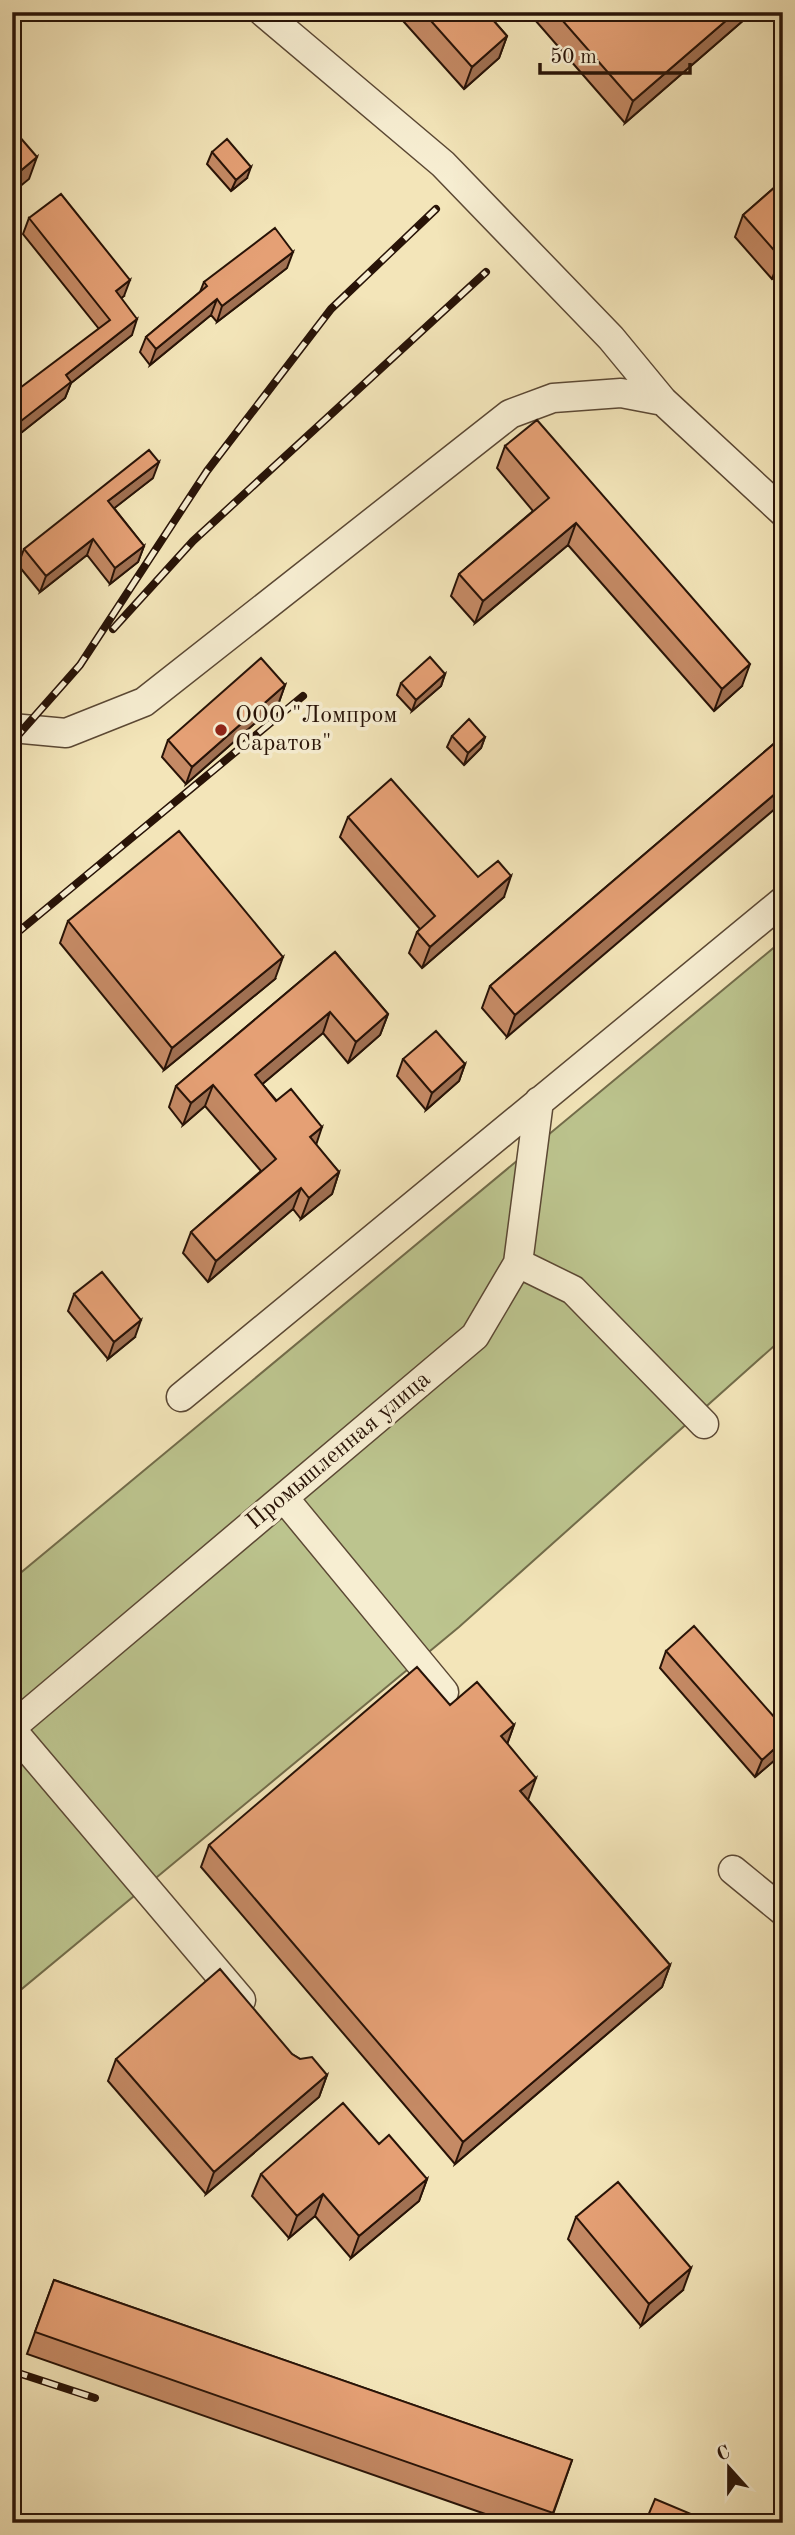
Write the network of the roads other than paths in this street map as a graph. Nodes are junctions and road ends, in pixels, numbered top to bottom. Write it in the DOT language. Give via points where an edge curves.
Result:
graph roads {
  1 [pos="263,12"];
  2 [pos="663,401"];
  3 [pos="783,512"];
  4 [pos="12,728"];
  5 [pos="777,916"];
  6 [pos="539,1101"];
  7 [pos="518,1263"];
  8 [pos="181,1398"];
  9 [pos="704,1424"];
  10 [pos="284,1498"];
  11 [pos="444,1692"];
  12 [pos="12,1728"];
  13 [pos="733,1870"];
  14 [pos="783,1911"];
  15 [pos="261,2023"];
  1 -- 2 [label="street" via="443,164 611,338"];
  2 -- 3 [label="street"];
  2 -- 4 [label="street" via="621,393 554,398 510,414 144,702 66,733"];
  5 -- 6 [label="street"];
  6 -- 7 [label="street, Промышленная улица"];
  6 -- 8 [label="street"];
  7 -- 9 [label="street" via="573,1290"];
  7 -- 10 [label="street, Промышленная улица" via="475,1336"];
  10 -- 11 [label="street"];
  10 -- 12 [label="street, Промышленная улица"];
  12 -- 15 [label="street"];
  13 -- 14 [label="street"];
}
